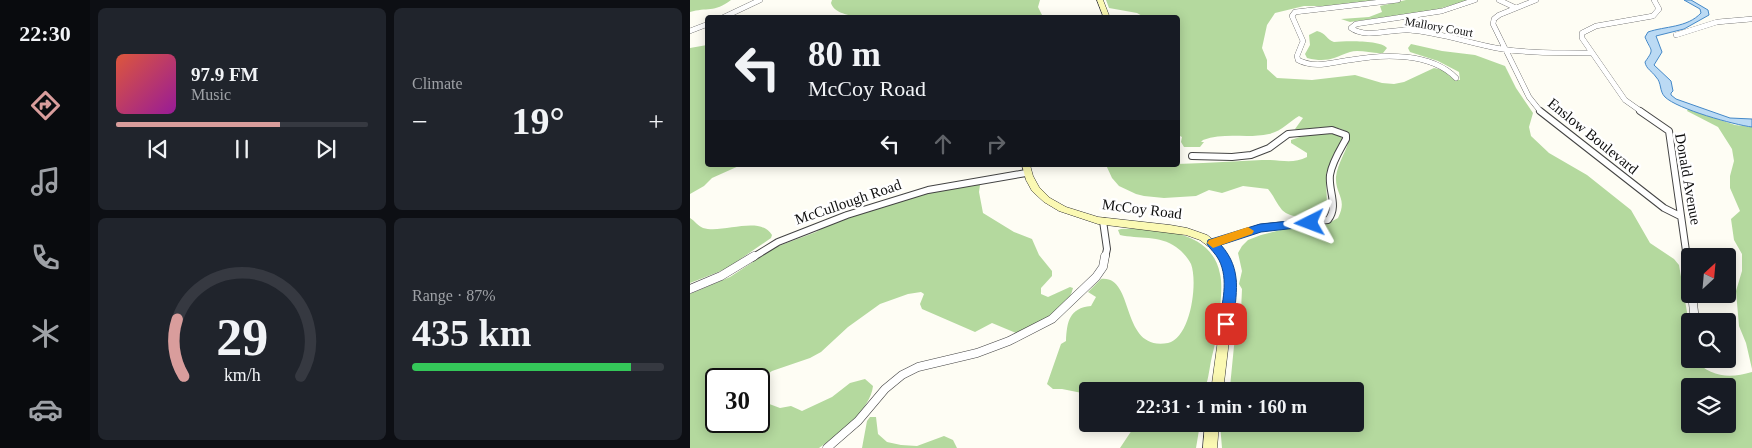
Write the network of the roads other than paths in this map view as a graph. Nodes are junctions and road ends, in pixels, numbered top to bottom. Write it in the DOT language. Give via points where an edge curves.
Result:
graph roads {
  1 [pos="760,0"];
  2 [pos="1100,0"];
  3 [pos="1398,0"];
  4 [pos="1475,0"];
  5 [pos="1499,0"];
  6 [pos="1536,0"];
  7 [pos="1654,0"];
  8 [pos="1516,8"];
  9 [pos="728,15"];
  10 [pos="1106,15"];
  11 [pos="1752,19"];
  12 [pos="705,25"];
  13 [pos="690,31"];
  14 [pos="1676,35"];
  15 [pos="1504,49"];
  16 [pos="1592,53"];
  17 [pos="1456,78"];
  18 [pos="1192,156"];
  19 [pos="1026,169"];
  20 [pos="1680,216"];
  21 [pos="1103,221"];
  22 [pos="1212,244"];
  23 [pos="1685,248"];
  24 [pos="690,289"];
  25 [pos="1218,382"];
  26 [pos="1211,432"];
  27 [pos="827,448"];
  28 [pos="1210,448"];
  1 -- 9 [label="street"];
  2 -- 10 [label="street"];
  3 -- 17 [label="street" via="1295,12 1292,16 1302,41 1298,60 1312,65 1365,58 1418,60 1446,67"];
  4 -- 15 [label="street, Mallory Court" via="1448,10 1356,24 1351,28 1362,34 1416,31"];
  5 -- 8 [label="street"];
  6 -- 8 [label="street, Enslow Boulevard"];
  7 -- 16 [label="street, Donald Avenue" via="1659,9 1653,16 1584,31 1582,38"];
  8 -- 15 [label="street, Enslow Boulevard" via="1493,21"];
  11 -- 14 [label="street" via="1720,21"];
  12 -- 13 [label="street"];
  15 -- 16 [label="street"];
  15 -- 20 [label="street, Enslow Boulevard" via="1529,97 1543,114 1664,208"];
  16 -- 20 [label="street, Donald Avenue" via="1625,100 1669,131"];
  18 -- 22 [label="street" via="1251,155 1269,148 1288,134 1332,130 1346,136 1330,176 1334,208 1328,220 1267,227"];
  19 -- 21 [label="street, McCoy Road" via="1034,186 1053,204"];
  19 -- 24 [label="street, McCullough Road" via="928,190 846,215 778,242 721,276"];
  20 -- 23 [label="street, Donald Avenue"];
  21 -- 22 [label="street, McCoy Road" via="1180,229 1201,236"];
  21 -- 27 [label="street" via="1106,249 1103,267 1052,318 1009,341 977,353 918,367 902,375"];
  22 -- 25 [label="street, McCoy Road" via="1227,264 1231,280"];
  26 -- 28 [label="street"];
}
